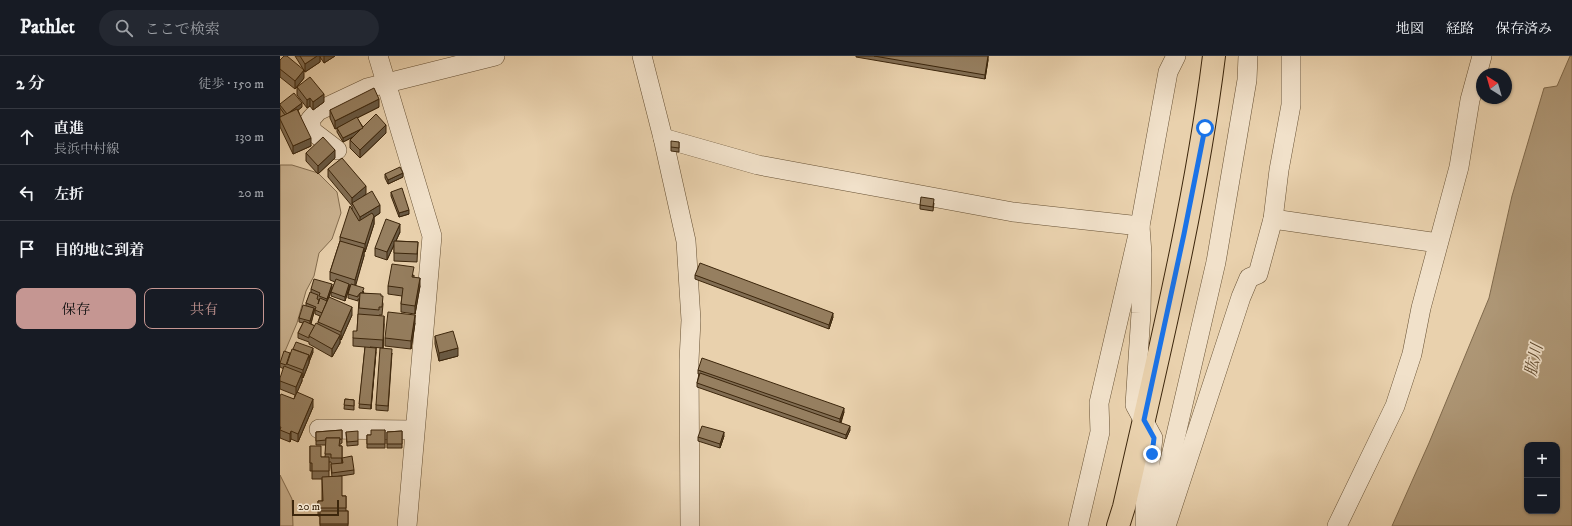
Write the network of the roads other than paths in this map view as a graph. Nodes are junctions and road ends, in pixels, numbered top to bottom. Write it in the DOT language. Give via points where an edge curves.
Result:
graph roads {
  1 [pos="378,56"];
  2 [pos="494,56"];
  3 [pos="642,56"];
  4 [pos="1176,56"];
  5 [pos="1214,56"];
  6 [pos="1248,56"];
  7 [pos="1291,56"];
  8 [pos="1482,56"];
  9 [pos="387,83"];
  10 [pos="663,138"];
  11 [pos="337,150"];
  12 [pos="1273,219"];
  13 [pos="1140,226"];
  14 [pos="1438,243"];
  15 [pos="1144,420"];
  16 [pos="320,429"];
  17 [pos="414,430"];
  18 [pos="407,526"];
  19 [pos="690,526"];
  20 [pos="1078,526"];
  21 [pos="1118,526"];
  22 [pos="1145,526"];
  23 [pos="1155,526"];
  24 [pos="1166,526"];
  25 [pos="1337,526"];
  1 -- 9 [label="street"];
  2 -- 9 [label="street"];
  3 -- 10 [label="street"];
  4 -- 13 [label="street" via="1168,72"];
  5 -- 15 [label="main road" via="1205,128 1186,227"];
  6 -- 23 [label="street" via="1247,80 1216,262"];
  7 -- 12 [label="street" via="1291,105"];
  8 -- 14 [label="street" via="1470,100 1459,167"];
  9 -- 11 [label="street" via="367,88 338,101 318,111 310,120 312,131"];
  9 -- 17 [label="street" via="432,236"];
  10 -- 13 [label="street" via="758,165 1013,212"];
  10 -- 19 [label="street" via="686,241 689,277"];
  12 -- 14 [label="street"];
  12 -- 24 [label="street" via="1258,274 1249,278 1241,297"];
  13 -- 15 [label="street" via="1141,298 1135,405"];
  13 -- 20 [label="street" via="1099,403 1100,432"];
  14 -- 25 [label="street" via="1412,354 1395,406"];
  15 -- 21 [label="main road"];
  15 -- 22 [label="street" via="1154,438 1145,506"];
  16 -- 17 [label="street"];
  17 -- 18 [label="street"];
}
